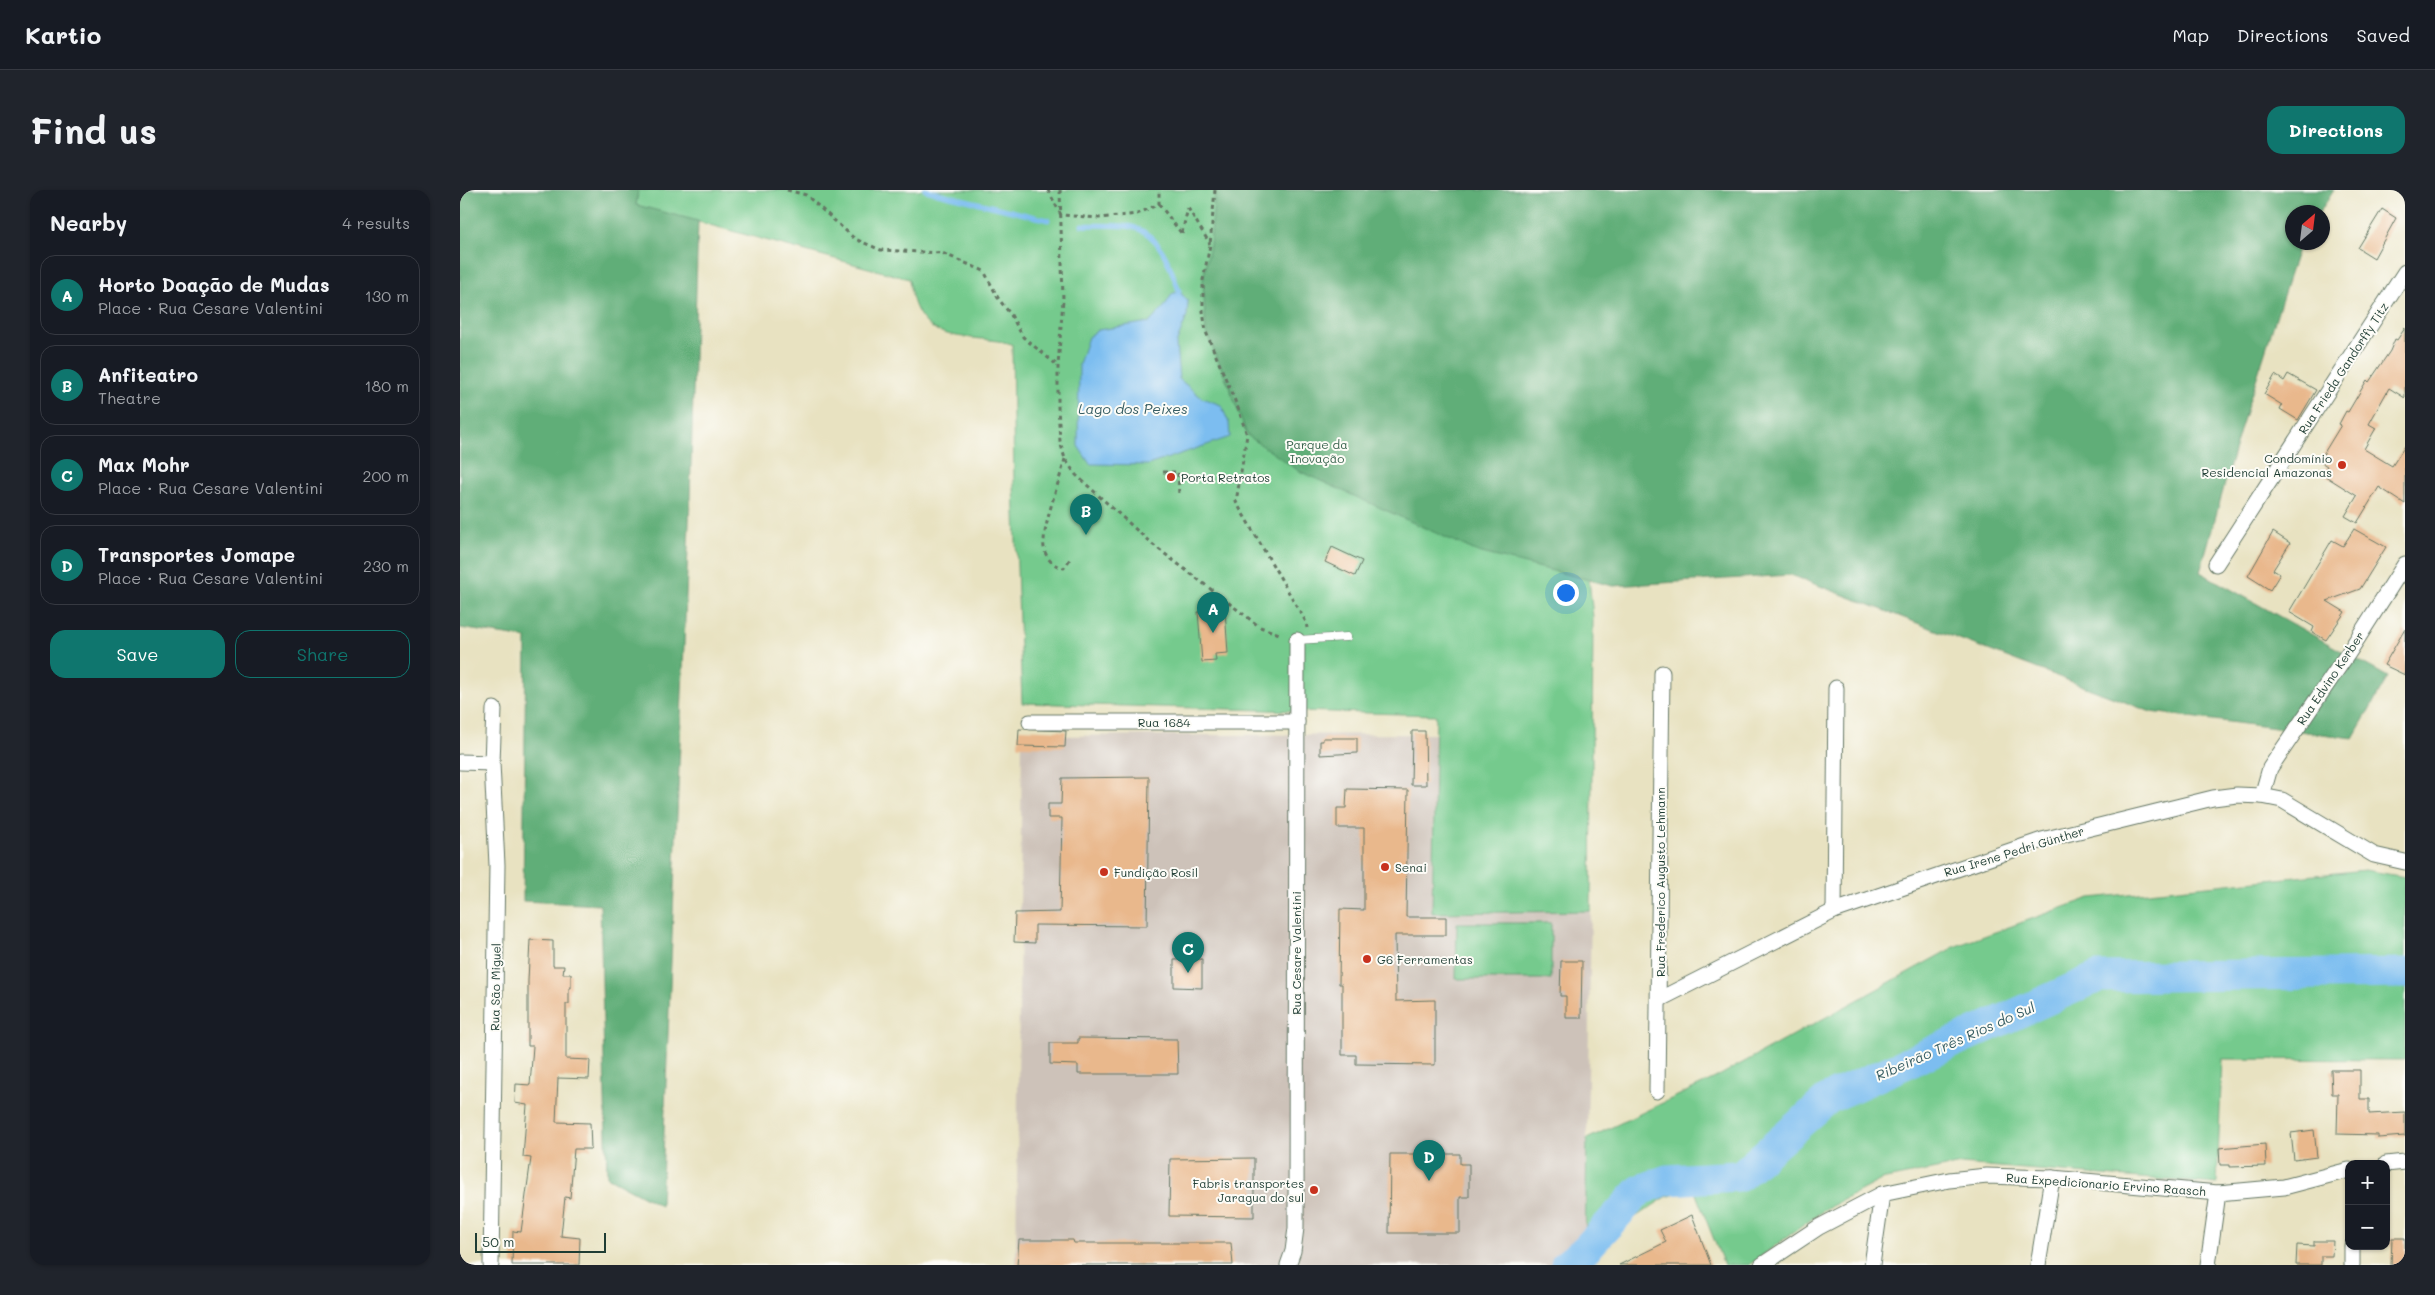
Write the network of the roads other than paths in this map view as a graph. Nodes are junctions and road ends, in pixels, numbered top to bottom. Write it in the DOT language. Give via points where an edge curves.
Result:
graph roads {
  1 [pos="2405,272"];
  2 [pos="2216,564"];
  3 [pos="2405,564"];
  4 [pos="1347,637"];
  5 [pos="1303,639"];
  6 [pos="1662,673"];
  7 [pos="1836,688"];
  8 [pos="494,709"];
  9 [pos="1030,722"];
  10 [pos="1297,722"];
  11 [pos="460,762"];
  12 [pos="492,763"];
  13 [pos="2262,796"];
  14 [pos="2405,862"];
  15 [pos="1834,911"];
  16 [pos="1660,999"];
  17 [pos="1657,1091"];
  18 [pos="2405,1162"];
  19 [pos="2390,1164"];
  20 [pos="2345,1171"];
  21 [pos="2052,1178"];
  22 [pos="2218,1193"];
  23 [pos="1882,1194"];
  24 [pos="2352,1250"];
  25 [pos="491,1265"];
  26 [pos="1288,1265"];
  27 [pos="1762,1265"];
  28 [pos="1872,1265"];
  29 [pos="2038,1265"];
  30 [pos="2208,1265"];
  31 [pos="2352,1265"];
  1 -- 2 [label="street, Rua Frieda Gandorffy Titz"];
  3 -- 13 [label="street, Rua Edvino Kerber" via="2270,768"];
  4 -- 5 [label="lane"];
  5 -- 10 [label="street, Rua Cesare Valentini"];
  6 -- 16 [label="street, Rua Frederico Augusto Lehmann"];
  7 -- 15 [label="street"];
  8 -- 12 [label="street, Rua São Miguel"];
  9 -- 10 [label="street, Rua 1684"];
  10 -- 26 [label="street, Rua Cesare Valentini" via="1296,1228"];
  11 -- 12 [label="street"];
  12 -- 25 [label="street, Rua São Miguel" via="497,864"];
  13 -- 14 [label="street, Rua Irene Pedri Günther" via="2282,800 2374,855"];
  13 -- 15 [label="street, Rua Irene Pedri Günther" via="2213,798 2042,840"];
  15 -- 16 [label="street, Rua Irene Pedri Günther"];
  16 -- 17 [label="street, Rua Frederico Augusto Lehmann"];
  18 -- 19 [label="street"];
  20 -- 22 [label="street, Rua Expedicionario Ervino Raasch" via="2284,1187"];
  21 -- 22 [label="street, Rua Expedicionario Ervino Raasch"];
  21 -- 23 [label="street, Rua Expedicionario Ervino Raasch" via="1987,1176 1948,1180"];
  21 -- 29 [label="street"];
  22 -- 30 [label="street"];
  23 -- 27 [label="street, Rua Expedicionario Ervino Raasch" via="1819,1227"];
  23 -- 28 [label="street"];
  24 -- 31 [label="street"];
}
